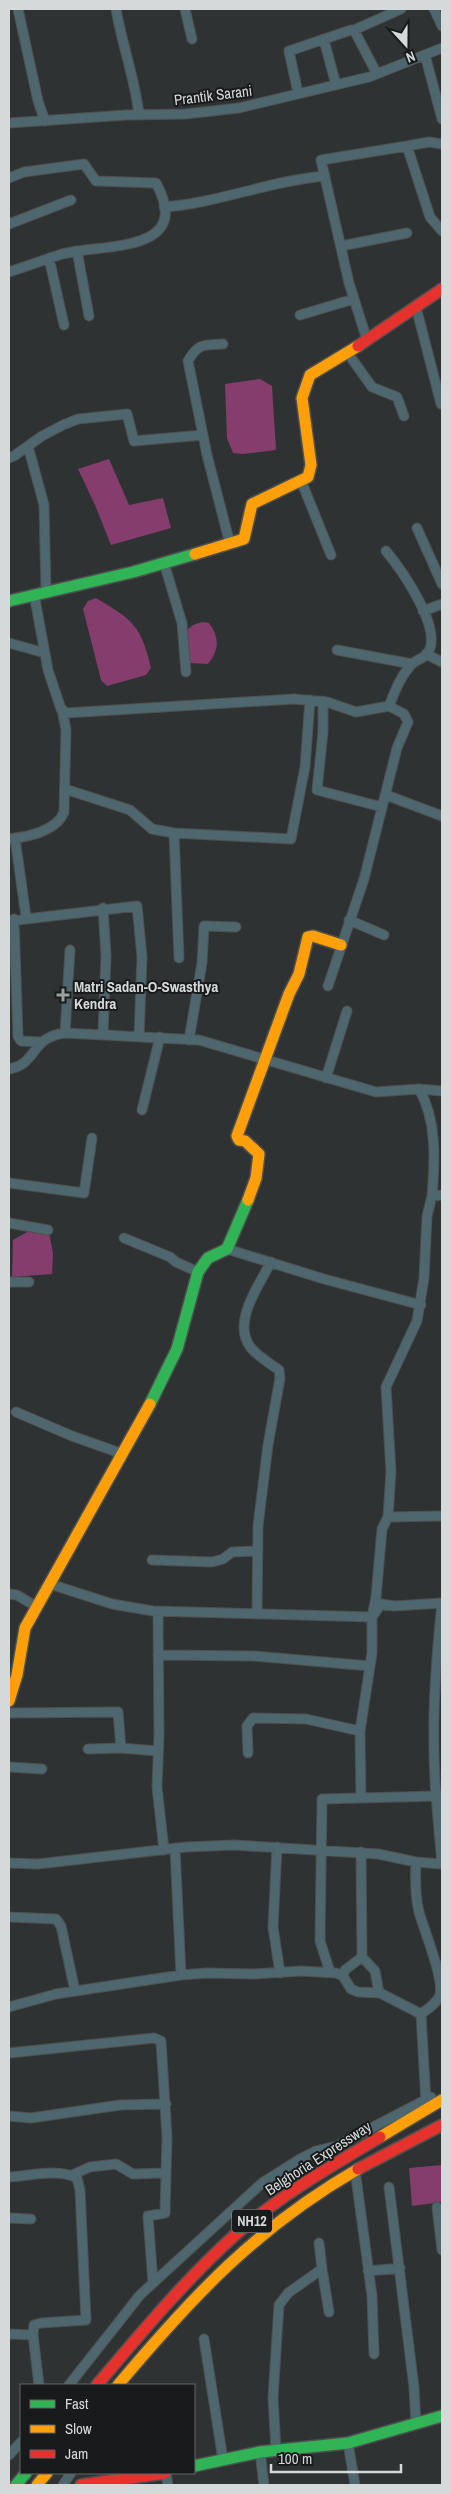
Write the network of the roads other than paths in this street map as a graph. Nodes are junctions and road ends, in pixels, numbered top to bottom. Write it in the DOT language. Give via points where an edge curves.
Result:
graph roads {
  1 [pos="18,9"];
  2 [pos="116,9"];
  3 [pos="185,9"];
  4 [pos="401,9"];
  5 [pos="434,9"];
  6 [pos="442,26"];
  7 [pos="354,30"];
  8 [pos="192,39"];
  9 [pos="324,40"];
  10 [pos="442,48"];
  11 [pos="425,55"];
  12 [pos="377,74"];
  13 [pos="336,85"];
  14 [pos="298,93"];
  15 [pos="139,115"];
  16 [pos="442,119"];
  17 [pos="45,120"];
  18 [pos="9,123"];
  19 [pos="442,144"];
  20 [pos="407,146"];
  21 [pos="324,176"];
  22 [pos="9,178"];
  23 [pos="72,200"];
  24 [pos="164,207"];
  25 [pos="9,224"];
  26 [pos="442,231"];
  27 [pos="407,233"];
  28 [pos="340,246"];
  29 [pos="77,251"];
  30 [pos="49,258"];
  31 [pos="9,272"];
  32 [pos="442,289"];
  33 [pos="354,299"];
  34 [pos="416,307"];
  35 [pos="300,315"];
  36 [pos="89,316"];
  37 [pos="64,325"];
  38 [pos="367,340"];
  39 [pos="223,344"];
  40 [pos="347,352"];
  41 [pos="439,404"];
  42 [pos="404,416"];
  43 [pos="203,435"];
  44 [pos="28,446"];
  45 [pos="9,458"];
  46 [pos="302,483"];
  47 [pos="416,528"];
  48 [pos="230,544"];
  49 [pos="386,551"];
  50 [pos="331,555"];
  51 [pos="164,563"];
  52 [pos="442,584"];
  53 [pos="46,591"];
  54 [pos="34,594"];
  55 [pos="9,601"];
  56 [pos="442,604"];
  57 [pos="424,611"];
  58 [pos="9,643"];
  59 [pos="337,650"];
  60 [pos="45,653"];
  61 [pos="426,654"];
  62 [pos="442,662"];
  63 [pos="412,664"];
  64 [pos="186,672"];
  65 [pos="316,701"];
  66 [pos="389,706"];
  67 [pos="62,709"];
  68 [pos="65,788"];
  69 [pos="386,795"];
  70 [pos="382,807"];
  71 [pos="442,816"];
  72 [pos="174,833"];
  73 [pos="12,838"];
  74 [pos="103,908"];
  75 [pos="26,917"];
  76 [pos="11,920"];
  77 [pos="349,920"];
  78 [pos="236,927"];
  79 [pos="384,935"];
  80 [pos="341,945"];
  81 [pos="70,950"];
  82 [pos="179,958"];
  83 [pos="328,986"];
  84 [pos="347,1010"];
  85 [pos="65,1033"];
  86 [pos="103,1034"];
  87 [pos="139,1037"];
  88 [pos="160,1037"];
  89 [pos="189,1040"];
  90 [pos="40,1042"];
  91 [pos="266,1059"];
  92 [pos="9,1069"];
  93 [pos="326,1078"];
  94 [pos="419,1089"];
  95 [pos="442,1091"];
  96 [pos="142,1110"];
  97 [pos="92,1138"];
  98 [pos="9,1182"];
  99 [pos="442,1195"];
  100 [pos="432,1196"];
  101 [pos="9,1223"];
  102 [pos="48,1230"];
  103 [pos="124,1238"];
  104 [pos="227,1249"];
  105 [pos="271,1262"];
  106 [pos="198,1272"];
  107 [pos="9,1282"];
  108 [pos="29,1282"];
  109 [pos="421,1306"];
  110 [pos="16,1412"];
  111 [pos="123,1454"];
  112 [pos="442,1516"];
  113 [pos="388,1517"];
  114 [pos="258,1551"];
  115 [pos="152,1560"];
  116 [pos="50,1584"];
  117 [pos="9,1594"];
  118 [pos="442,1603"];
  119 [pos="37,1607"];
  120 [pos="158,1611"];
  121 [pos="257,1614"];
  122 [pos="372,1617"];
  123 [pos="158,1655"];
  124 [pos="370,1666"];
  125 [pos="9,1702"];
  126 [pos="9,1713"];
  127 [pos="360,1731"];
  128 [pos="122,1748"];
  129 [pos="88,1749"];
  130 [pos="158,1751"];
  131 [pos="248,1753"];
  132 [pos="9,1767"];
  133 [pos="42,1769"];
  134 [pos="439,1796"];
  135 [pos="361,1798"];
  136 [pos="277,1847"];
  137 [pos="175,1848"];
  138 [pos="321,1849"];
  139 [pos="164,1850"];
  140 [pos="361,1852"];
  141 [pos="416,1862"];
  142 [pos="9,1863"];
  143 [pos="442,1864"];
  144 [pos="9,1917"];
  145 [pos="362,1958"];
  146 [pos="439,1965"];
  147 [pos="280,1972"];
  148 [pos="330,1972"];
  149 [pos="181,1975"];
  150 [pos="343,1976"];
  151 [pos="75,1991"];
  152 [pos="379,1993"];
  153 [pos="9,2006"];
  154 [pos="421,2014"];
  155 [pos="9,2053"];
  156 [pos="442,2092"];
  157 [pos="442,2100"];
  158 [pos="166,2104"];
  159 [pos="426,2104"];
  160 [pos="9,2116"];
  161 [pos="442,2125"];
  162 [pos="355,2170"];
  163 [pos="166,2173"];
  164 [pos="72,2175"];
  165 [pos="9,2178"];
  166 [pos="389,2187"];
  167 [pos="436,2207"];
  168 [pos="9,2218"];
  169 [pos="31,2219"];
  170 [pos="319,2243"];
  171 [pos="442,2246"];
  172 [pos="442,2250"];
  173 [pos="400,2268"];
  174 [pos="322,2269"];
  175 [pos="368,2271"];
  176 [pos="153,2283"];
  177 [pos="329,2312"];
  178 [pos="9,2334"];
  179 [pos="33,2335"];
  180 [pos="204,2339"];
  181 [pos="374,2354"];
  182 [pos="39,2384"];
  183 [pos="70,2384"];
  184 [pos="98,2384"];
  185 [pos="119,2384"];
  186 [pos="442,2416"];
  187 [pos="416,2424"];
  188 [pos="20,2443"];
  189 [pos="348,2443"];
  190 [pos="276,2450"];
  191 [pos="260,2452"];
  192 [pos="9,2455"];
  193 [pos="224,2460"];
  194 [pos="195,2466"];
  195 [pos="25,2474"];
  196 [pos="46,2474"];
  197 [pos="69,2474"];
  198 [pos="159,2474"];
  199 [pos="108,2483"];
  200 [pos="16,2485"];
  201 [pos="37,2485"];
  202 [pos="63,2485"];
  203 [pos="82,2485"];
  204 [pos="264,2485"];
  205 [pos="354,2485"];
  1 -- 17 [label="street"];
  2 -- 15 [label="street" via="136,85"];
  3 -- 8 [label="street"];
  4 -- 7 [label="street"];
  5 -- 6 [label="street"];
  7 -- 9 [label="street"];
  7 -- 12 [label="street"];
  9 -- 13 [label="street"];
  9 -- 14 [label="street" via="289,51"];
  10 -- 11 [label="street, Prantik Sarani"];
  11 -- 12 [label="street, Prantik Sarani"];
  11 -- 16 [label="street"];
  12 -- 13 [label="street, Prantik Sarani"];
  13 -- 14 [label="street, Prantik Sarani"];
  14 -- 15 [label="street, Prantik Sarani" via="240,108"];
  15 -- 17 [label="street, Prantik Sarani"];
  17 -- 18 [label="street, Prantik Sarani"];
  19 -- 20 [label="street" via="429,142"];
  20 -- 21 [label="street" via="321,160"];
  20 -- 26 [label="street" via="430,217"];
  21 -- 24 [label="street" via="294,179"];
  21 -- 28 [label="street"];
  22 -- 24 [label="street" via="24,172 84,164 96,181 156,182"];
  23 -- 25 [label="street"];
  24 -- 29 [label="street" via="165,218 157,233 138,242"];
  27 -- 28 [label="street"];
  28 -- 33 [label="street"];
  29 -- 30 [label="street"];
  29 -- 36 [label="street"];
  30 -- 31 [label="street"];
  30 -- 37 [label="street"];
  32 -- 34 [label="main road"];
  33 -- 35 [label="street"];
  33 -- 38 [label="street"];
  34 -- 38 [label="main road"];
  34 -- 41 [label="street"];
  38 -- 40 [label="main road"];
  39 -- 43 [label="street" via="200,346 188,361"];
  40 -- 42 [label="street" via="372,387 397,397"];
  40 -- 46 [label="main road" via="310,375 304,390 302,398 311,465 309,476"];
  43 -- 44 [label="street" via="134,441 127,414 78,419"];
  43 -- 48 [label="street"];
  44 -- 45 [label="street"];
  44 -- 53 [label="street" via="44,505"];
  46 -- 48 [label="main road" via="288,486 252,504 244,539"];
  46 -- 50 [label="street"];
  47 -- 52 [label="street"];
  48 -- 51 [label="main road"];
  49 -- 57 [label="street" via="399,566"];
  51 -- 53 [label="main road"];
  51 -- 64 [label="street" via="182,623"];
  53 -- 54 [label="main road"];
  54 -- 55 [label="main road"];
  54 -- 60 [label="street"];
  56 -- 57 [label="street"];
  57 -- 61 [label="street" via="430,629 430,647"];
  58 -- 60 [label="street"];
  59 -- 63 [label="street"];
  60 -- 67 [label="street"];
  61 -- 62 [label="street"];
  61 -- 63 [label="street"];
  63 -- 66 [label="street" via="397,685"];
  65 -- 66 [label="street" via="356,712"];
  65 -- 67 [label="street" via="294,699 138,707 70,714"];
  65 -- 70 [label="street" via="323,732 317,790"];
  65 -- 72 [label="street" via="291,839"];
  66 -- 69 [label="street" via="404,714 408,722 397,748"];
  67 -- 68 [label="street" via="66,730"];
  68 -- 72 [label="street" via="130,810 152,829"];
  68 -- 73 [label="street" via="64,812 59,822 36,833"];
  69 -- 70 [label="street"];
  69 -- 71 [label="street"];
  70 -- 77 [label="street" via="364,879"];
  72 -- 82 [label="street"];
  73 -- 75 [label="street"];
  74 -- 75 [label="street"];
  74 -- 86 [label="street" via="106,956"];
  74 -- 87 [label="street" via="124,905 138,908 142,957"];
  75 -- 76 [label="street"];
  76 -- 90 [label="street" via="18,1036 21,1041"];
  77 -- 79 [label="street"];
  77 -- 80 [label="street"];
  78 -- 89 [label="street" via="204,926 202,963"];
  80 -- 83 [label="street"];
  80 -- 91 [label="main road" via="308,937 299,974"];
  81 -- 85 [label="street"];
  84 -- 93 [label="street"];
  85 -- 86 [label="street"];
  85 -- 90 [label="street"];
  86 -- 87 [label="street"];
  87 -- 88 [label="street"];
  88 -- 89 [label="street"];
  88 -- 96 [label="street"];
  89 -- 91 [label="street" via="209,1042"];
  90 -- 92 [label="street" via="29,1059"];
  91 -- 93 [label="street"];
  91 -- 104 [label="main road" via="237,1136 255,1148 259,1163"];
  93 -- 94 [label="street" via="376,1092"];
  94 -- 95 [label="street"];
  94 -- 100 [label="street" via="431,1113"];
  97 -- 98 [label="street" via="84,1193"];
  99 -- 100 [label="street"];
  100 -- 109 [label="street"];
  101 -- 102 [label="street"];
  103 -- 106 [label="street"];
  104 -- 105 [label="street"];
  104 -- 106 [label="main road" via="208,1258"];
  105 -- 109 [label="street"];
  105 -- 114 [label="street" via="249,1306 244,1332 250,1347 279,1370 280,1378 268,1445"];
  106 -- 111 [label="main road" via="177,1349"];
  107 -- 108 [label="street"];
  109 -- 113 [label="street" via="409,1342 386,1387 391,1472"];
  110 -- 111 [label="street"];
  111 -- 116 [label="main road"];
  112 -- 113 [label="street"];
  113 -- 122 [label="street" via="382,1529"];
  114 -- 115 [label="street" via="232,1552 212,1562"];
  114 -- 121 [label="street"];
  116 -- 119 [label="main road"];
  116 -- 120 [label="street" via="112,1604"];
  117 -- 119 [label="street"];
  118 -- 122 [label="street" via="381,1604"];
  118 -- 134 [label="street" via="432,1720"];
  119 -- 125 [label="main road" via="25,1628 18,1675"];
  120 -- 121 [label="street"];
  120 -- 123 [label="street"];
  121 -- 122 [label="street"];
  122 -- 124 [label="street"];
  123 -- 124 [label="street" via="253,1656"];
  123 -- 130 [label="street"];
  124 -- 127 [label="street"];
  126 -- 128 [label="street" via="118,1712"];
  127 -- 131 [label="street" via="306,1719 252,1718 248,1726"];
  127 -- 135 [label="street"];
  128 -- 129 [label="street"];
  128 -- 130 [label="street"];
  130 -- 139 [label="street" via="158,1807"];
  132 -- 133 [label="street"];
  134 -- 135 [label="street"];
  134 -- 143 [label="street"];
  135 -- 138 [label="street" via="322,1799"];
  136 -- 137 [label="street"];
  136 -- 138 [label="street"];
  136 -- 147 [label="street" via="273,1927"];
  137 -- 139 [label="street"];
  137 -- 149 [label="street"];
  138 -- 140 [label="street"];
  138 -- 148 [label="street" via="320,1941"];
  139 -- 142 [label="street" via="38,1864"];
  140 -- 141 [label="street"];
  140 -- 145 [label="street"];
  141 -- 143 [label="street"];
  141 -- 146 [label="street" via="415,1889 419,1912"];
  144 -- 151 [label="street" via="56,1919 61,1926"];
  145 -- 150 [label="street" via="345,1970"];
  145 -- 152 [label="street" via="375,1971"];
  146 -- 154 [label="street" via="438,1999"];
  147 -- 148 [label="street"];
  147 -- 149 [label="street"];
  148 -- 150 [label="street"];
  149 -- 151 [label="street"];
  150 -- 152 [label="street" via="351,1989"];
  151 -- 153 [label="street"];
  152 -- 154 [label="street"];
  154 -- 159 [label="street"];
  155 -- 158 [label="street" via="158,2038 162,2043"];
  156 -- 159 [label="street"];
  157 -- 159 [label="main road, Belghoria Expressway / NH12"];
  158 -- 160 [label="street" via="120,2105 31,2118"];
  158 -- 163 [label="street"];
  159 -- 176 [label="street" via="337,2146 316,2151 262,2183"];
  159 -- 184 [label="main road, Belghoria Expressway / NH12" via="311,2178 236,2234 168,2302"];
  161 -- 162 [label="main road, Belghoria Expressway / NH12"];
  162 -- 175 [label="street" via="362,2204"];
  162 -- 185 [label="main road, Belghoria Expressway / NH12" via="282,2218 245,2248 184,2308"];
  163 -- 164 [label="street" via="133,2174 116,2164 90,2167"];
  163 -- 176 [label="street" via="165,2213 148,2216"];
  164 -- 165 [label="street"];
  164 -- 179 [label="street" via="78,2178 80,2190 86,2320 41,2323 34,2325"];
  166 -- 173 [label="street"];
  167 -- 171 [label="street"];
  168 -- 169 [label="street"];
  170 -- 174 [label="street"];
  171 -- 172 [label="street"];
  173 -- 175 [label="street"];
  173 -- 187 [label="street"];
  174 -- 177 [label="street"];
  174 -- 190 [label="street" via="288,2293 279,2305 274,2398"];
  175 -- 181 [label="street"];
  176 -- 183 [label="street"];
  178 -- 179 [label="street"];
  179 -- 182 [label="street"];
  180 -- 193 [label="street"];
  186 -- 187 [label="main road"];
  187 -- 189 [label="main road"];
  188 -- 192 [label="street"];
  189 -- 190 [label="main road"];
  189 -- 205 [label="street"];
  190 -- 191 [label="main road"];
  191 -- 193 [label="main road"];
  191 -- 204 [label="street"];
  193 -- 194 [label="main road"];
  195 -- 200 [label="main road"];
  196 -- 201 [label="main road"];
  197 -- 202 [label="street"];
  198 -- 199 [label="main road"];
  199 -- 203 [label="main road"];
}
